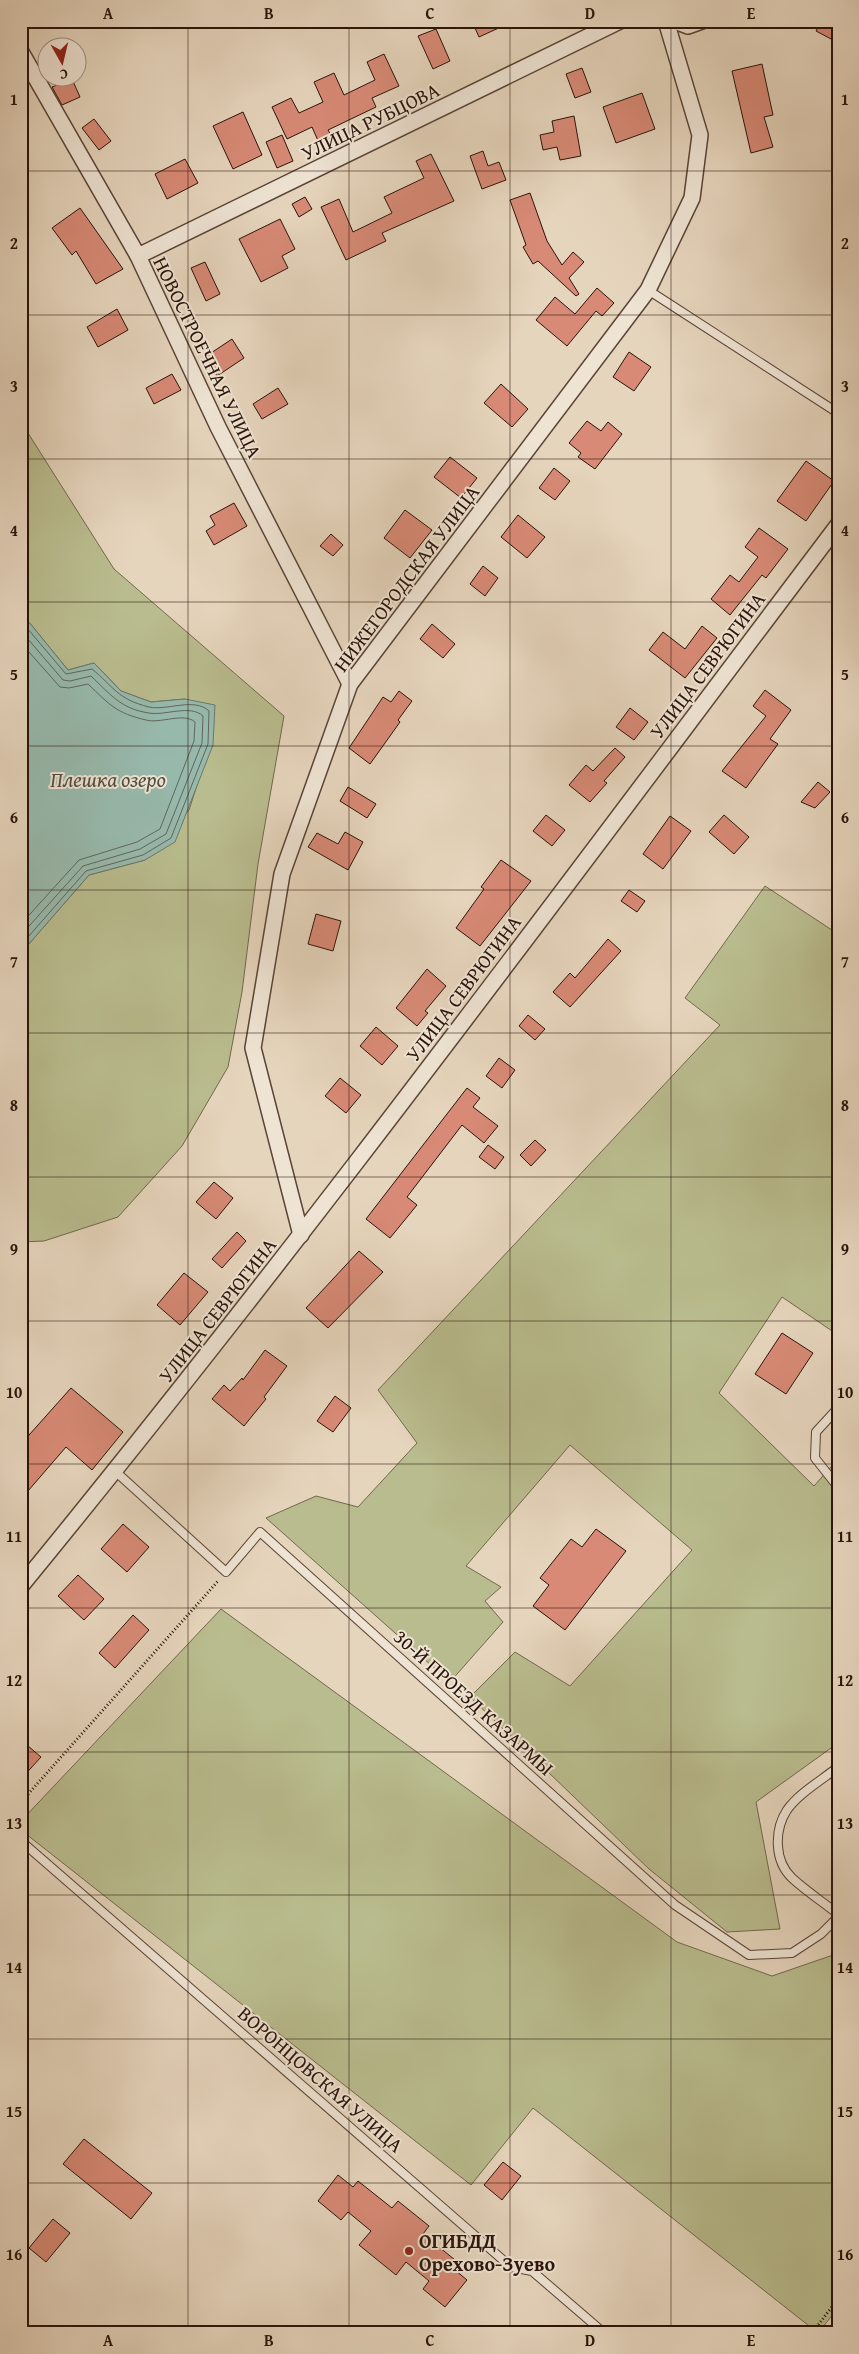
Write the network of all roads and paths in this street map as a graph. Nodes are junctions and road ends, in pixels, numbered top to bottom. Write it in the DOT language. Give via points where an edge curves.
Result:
graph roads {
  1 [pos="620,21"];
  2 [pos="666,21"];
  3 [pos="675,21"];
  4 [pos="702,21"];
  5 [pos="21,52"];
  6 [pos="138,256"];
  7 [pos="648,290"];
  8 [pos="838,413"];
  9 [pos="838,525"];
  10 [pos="350,684"];
  11 [pos="301,1235"];
  12 [pos="838,1408"];
  13 [pos="115,1471"];
  14 [pos="838,1487"];
  15 [pos="226,1572"];
  16 [pos="21,1586"];
  17 [pos="838,1767"];
  18 [pos="21,1802"];
  19 [pos="21,1841"];
  20 [pos="838,1915"];
  21 [pos="838,2299"];
  22 [pos="604,2333"];
  23 [pos="812,2333"];
  1 -- 6 [label="street, УЛИЦА РУБЦОВА"];
  2 -- 7 [label="street, НИЖЕГОРОДСКАЯ УЛИЦА" via="700,136 692,198"];
  3 -- 4 [label="street" via="688,26"];
  5 -- 6 [label="street, НОВОСТРОЕЧНАЯ УЛИЦА"];
  6 -- 10 [label="street, НОВОСТРОЕЧНАЯ УЛИЦА" via="218,427"];
  7 -- 8 [label="lane"];
  7 -- 10 [label="street, НИЖЕГОРОДСКАЯ УЛИЦА"];
  9 -- 11 [label="street, УЛИЦА СЕВРЮГИНА"];
  10 -- 11 [label="street, НИЖЕГОРОДСКАЯ УЛИЦА" via="282,874 253,1048"];
  11 -- 13 [label="street, УЛИЦА СЕВРЮГИНА"];
  12 -- 14 [label="lane" via="816,1432 815,1458"];
  13 -- 15 [label="lane"];
  13 -- 16 [label="street, УЛИЦА СЕВРЮГИНА"];
  15 -- 18 [label="path"];
  15 -- 20 [label="lane, 30-Й ПРОЕЗД КАЗАРМЫ" via="260,1532 675,1905 749,1955 792,1953 821,1934"];
  17 -- 20 [label="lane" via="787,1810 777,1844 780,1860 790,1877"];
  19 -- 22 [label="lane, ВОРОНЦОВСКАЯ УЛИЦА" via="511,2267 532,2271"];
  21 -- 23 [label="path"];
}
